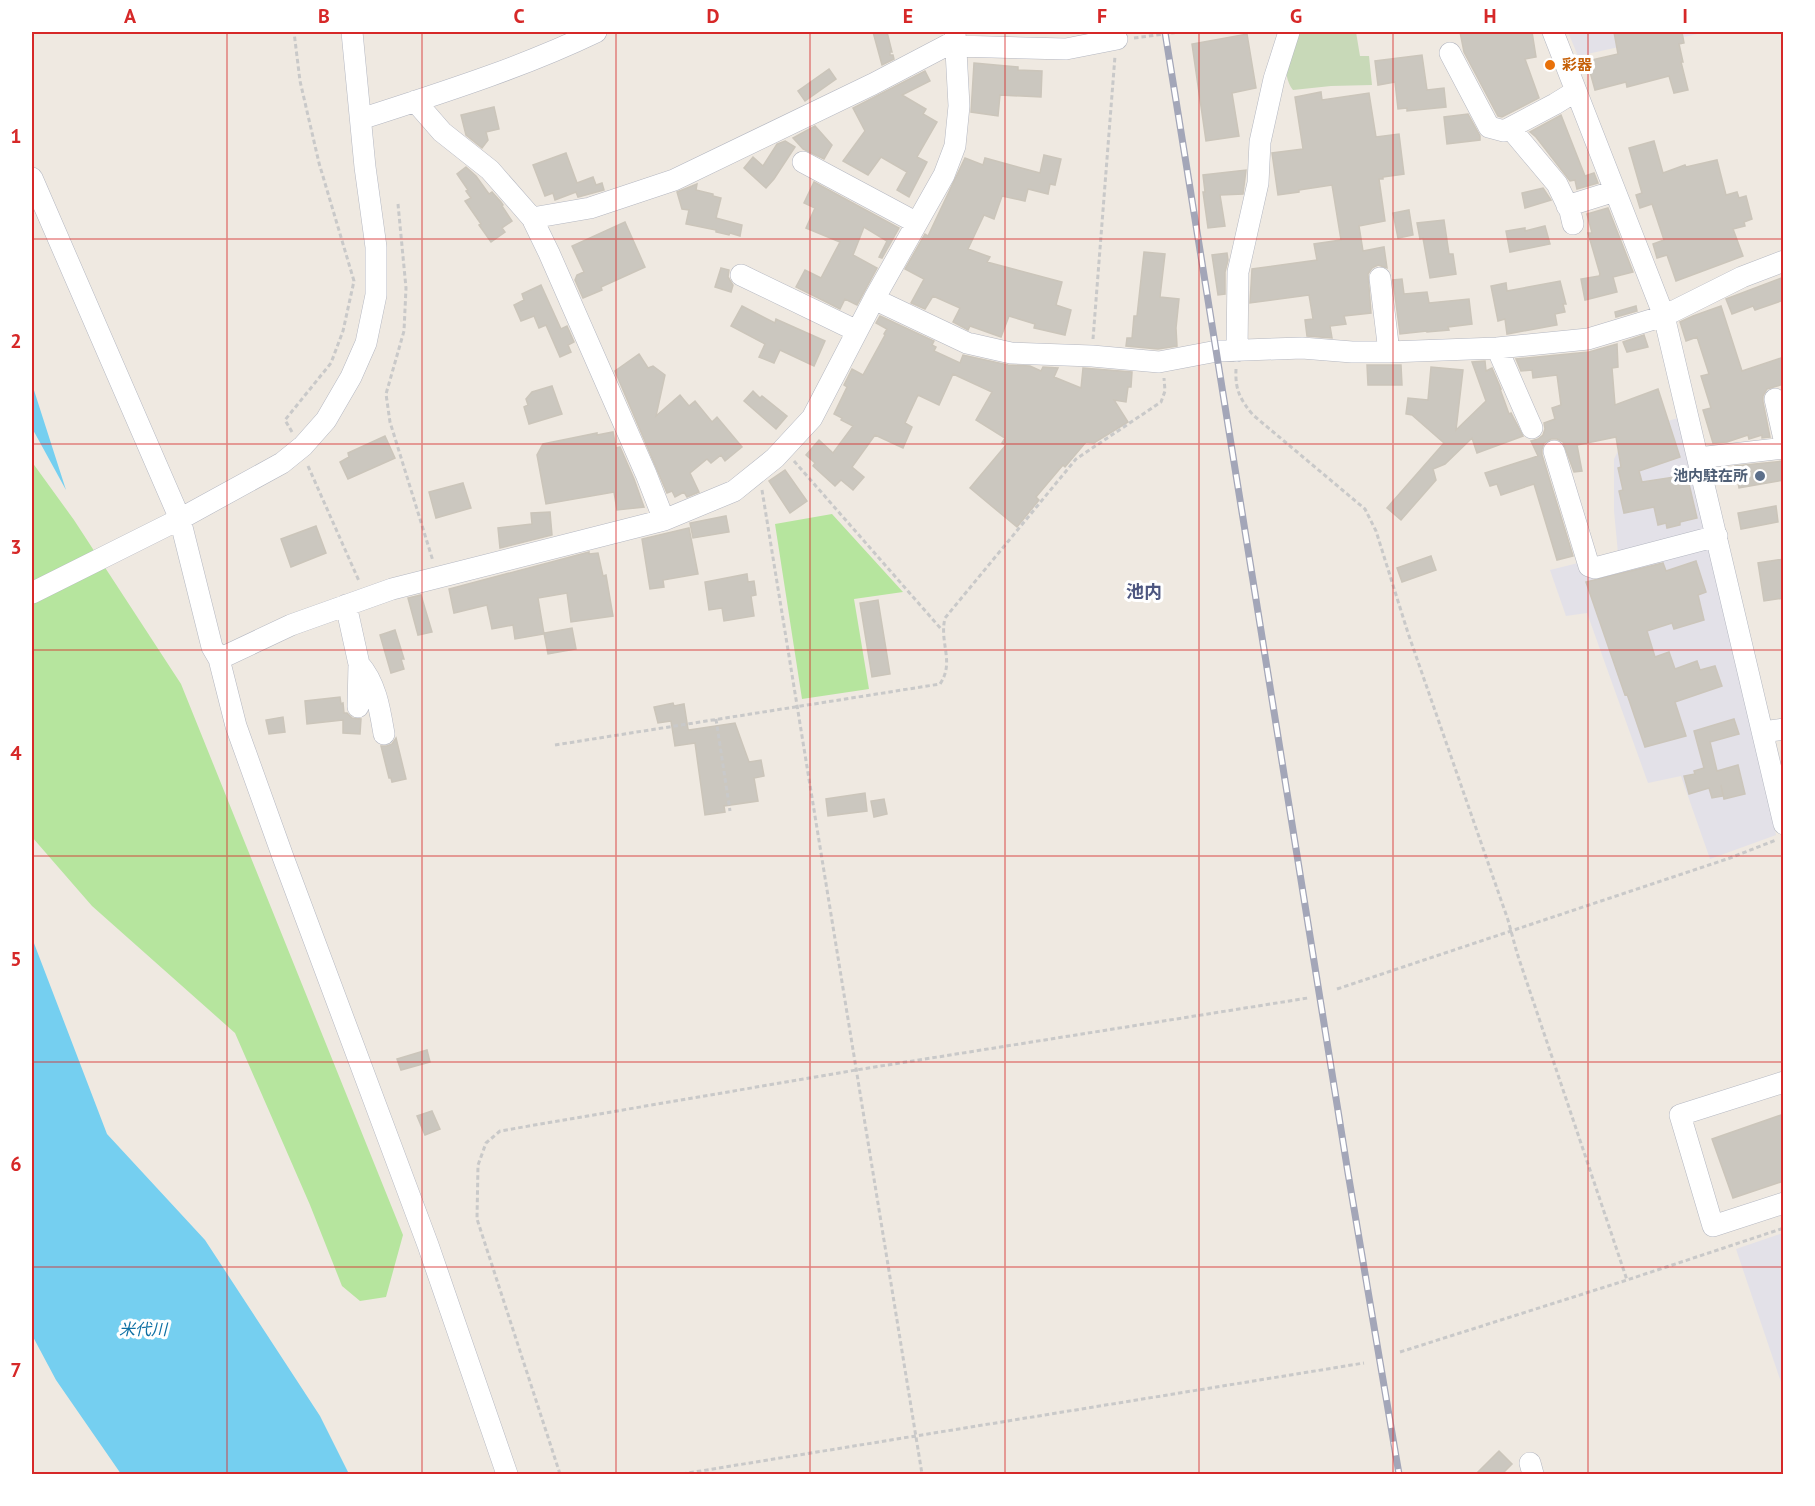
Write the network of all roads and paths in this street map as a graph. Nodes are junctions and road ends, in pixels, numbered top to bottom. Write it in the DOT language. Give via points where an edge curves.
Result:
graph roads {
  1 [pos="294,32"];
  2 [pos="352,32"];
  3 [pos="596,32"];
  4 [pos="1179,32"];
  5 [pos="1289,32"];
  6 [pos="1553,32"];
  7 [pos="1117,39"];
  8 [pos="955,40"];
  9 [pos="1450,52"];
  10 [pos="1576,91"];
  11 [pos="415,101"];
  12 [pos="361,119"];
  13 [pos="1510,128"];
  14 [pos="803,162"];
  15 [pos="32,178"];
  16 [pos="1615,191"];
  17 [pos="398,204"];
  18 [pos="532,218"];
  19 [pos="916,223"];
  20 [pos="1784,261"];
  21 [pos="741,275"];
  22 [pos="1380,278"];
  23 [pos="874,299"];
  24 [pos="1664,316"];
  25 [pos="857,331"];
  26 [pos="1497,348"];
  27 [pos="1237,351"];
  28 [pos="1389,352"];
  29 [pos="1092,356"];
  30 [pos="1159,362"];
  31 [pos="1775,399"];
  32 [pos="1532,428"];
  33 [pos="294,435"];
  34 [pos="1784,440"];
  35 [pos="1784,448"];
  36 [pos="783,449"];
  37 [pos="1554,451"];
  38 [pos="1698,458"];
  39 [pos="306,462"];
  40 [pos="758,471"];
  41 [pos="180,519"];
  42 [pos="664,520"];
  43 [pos="1717,536"];
  44 [pos="438,577"];
  45 [pos="32,593"];
  46 [pos="366,598"];
  47 [pos="346,605"];
  48 [pos="942,630"];
  49 [pos="219,659"];
  50 [pos="359,664"];
  51 [pos="796,705"];
  52 [pos="358,707"];
  53 [pos="716,719"];
  54 [pos="1773,730"];
  55 [pos="384,734"];
  56 [pos="555,745"];
  57 [pos="730,811"];
  58 [pos="1784,824"];
  59 [pos="1784,837"];
  60 [pos="1512,931"];
  61 [pos="1337,989"];
  62 [pos="1308,998"];
  63 [pos="856,1070"];
  64 [pos="1784,1082"];
  65 [pos="1784,1203"];
  66 [pos="1784,1228"];
  67 [pos="1627,1280"];
  68 [pos="1400,1352"];
  69 [pos="1364,1363"];
  70 [pos="915,1436"];
  71 [pos="507,1474"];
  72 [pos="560,1474"];
  73 [pos="682,1474"];
  74 [pos="922,1474"];
  1 -- 33 [label="path" via="314,142 354,281 331,363 285,420"];
  2 -- 12 [label="street"];
  3 -- 11 [label="street" via="509,69"];
  4 -- 7 [label="path"];
  5 -- 27 [label="street" via="1260,142 1258,183 1239,272"];
  6 -- 10 [label="street"];
  7 -- 8 [label="street" via="1066,49"];
  7 -- 29 [label="path"];
  8 -- 18 [label="street" via="674,180 590,208"];
  8 -- 19 [label="street" via="959,106 955,146 944,175"];
  9 -- 13 [label="street" via="1489,127 1504,131"];
  10 -- 13 [label="street"];
  10 -- 16 [label="street"];
  11 -- 12 [label="street"];
  11 -- 18 [label="street" via="442,132 490,170"];
  12 -- 41 [label="street" via="376,247 376,295 366,344 326,420 303,446 282,463"];
  13 -- 16 [label="street" via="1557,184 1570,215"];
  14 -- 19 [label="street"];
  15 -- 41 [label="street"];
  16 -- 24 [label="street"];
  17 -- 44 [label="path" via="406,288 404,331 386,394 390,422"];
  18 -- 42 [label="street"];
  19 -- 23 [label="street"];
  20 -- 24 [label="street"];
  21 -- 25 [label="street"];
  22 -- 28 [label="street"];
  23 -- 25 [label="street"];
  23 -- 29 [label="street" via="967,343 1011,353"];
  24 -- 26 [label="street" via="1588,339"];
  24 -- 38 [label="street"];
  25 -- 36 [label="street" via="812,418"];
  26 -- 28 [label="street"];
  26 -- 32 [label="street"];
  27 -- 28 [label="street" via="1302,348"];
  27 -- 30 [label="street"];
  27 -- 60 [label="path" via="1235,382 1241,400 1253,415 1365,508 1376,531"];
  29 -- 30 [label="street"];
  30 -- 48 [label="path" via="1165,380 1161,402 1076,459 945,618"];
  31 -- 34 [label="street"];
  35 -- 38 [label="street"];
  36 -- 40 [label="street"];
  36 -- 48 [label="path"];
  37 -- 43 [label="street" via="1588,566 1595,568"];
  38 -- 43 [label="street"];
  39 -- 46 [label="path"];
  40 -- 42 [label="street" via="734,491"];
  40 -- 51 [label="path"];
  41 -- 45 [label="street"];
  41 -- 49 [label="street" via="212,647"];
  42 -- 44 [label="street"];
  43 -- 54 [label="street"];
  44 -- 46 [label="street"];
  46 -- 47 [label="street"];
  47 -- 49 [label="street" via="291,624"];
  47 -- 50 [label="street"];
  48 -- 51 [label="path" via="947,664 940,684"];
  49 -- 71 [label="street" via="236,726 428,1245"];
  50 -- 52 [label="street"];
  50 -- 55 [label="street" via="379,702"];
  51 -- 53 [label="path"];
  51 -- 63 [label="path"];
  53 -- 56 [label="path"];
  53 -- 57 [label="path"];
  54 -- 58 [label="street"];
  59 -- 60 [label="path"];
  60 -- 61 [label="path"];
  60 -- 67 [label="path"];
  62 -- 63 [label="path"];
  63 -- 70 [label="path"];
  63 -- 72 [label="path" via="500,1131 486,1143 478,1165 477,1219"];
  64 -- 65 [label="street" via="1680,1115 1713,1226"];
  66 -- 67 [label="path"];
  67 -- 68 [label="path"];
  69 -- 70 [label="path"];
  70 -- 73 [label="path"];
  70 -- 74 [label="path"];
}
